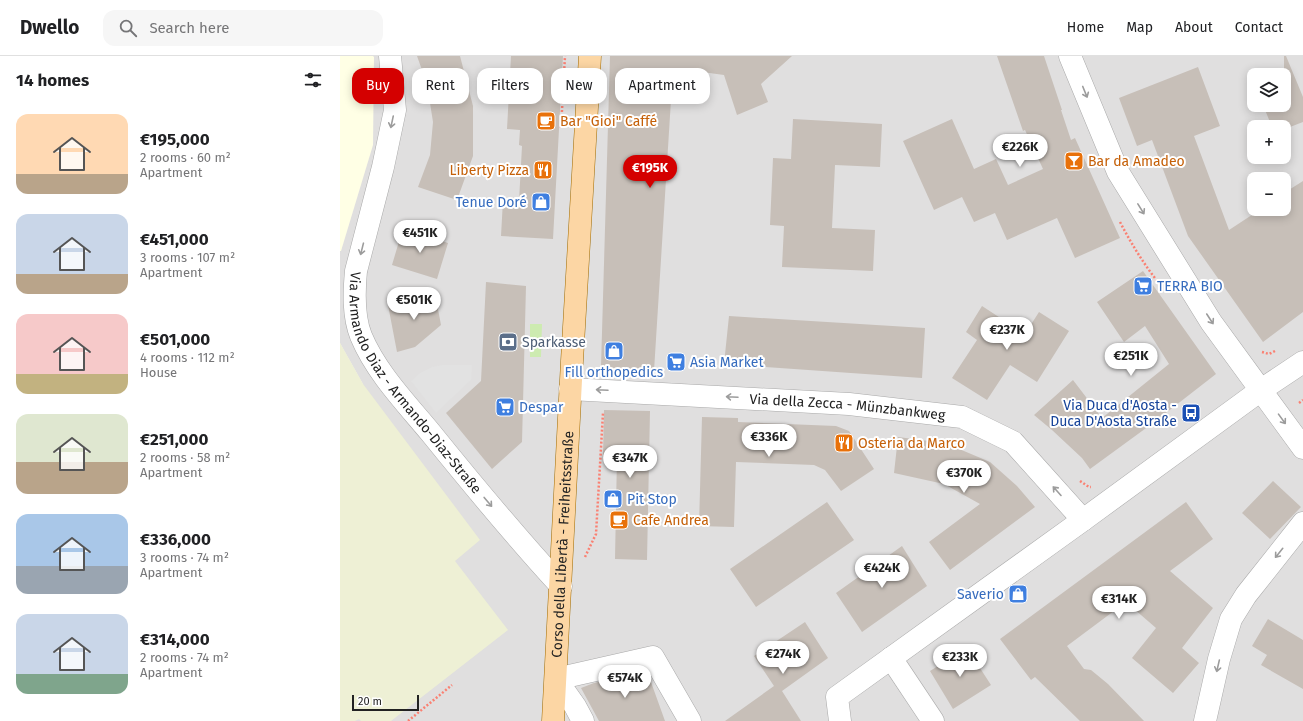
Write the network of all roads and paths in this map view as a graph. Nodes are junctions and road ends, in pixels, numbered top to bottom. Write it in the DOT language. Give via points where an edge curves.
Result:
graph roads {
  1 [pos="390,56"];
  2 [pos="590,56"];
  3 [pos="1070,56"];
  4 [pos="1118,216"];
  5 [pos="347,279"];
  6 [pos="1161,286"];
  7 [pos="1303,362"];
  8 [pos="570,389"];
  9 [pos="604,390"];
  10 [pos="1261,390"];
  11 [pos="1303,448"];
  12 [pos="1078,480"];
  13 [pos="1095,486"];
  14 [pos="1083,520"];
  15 [pos="1303,523"];
  16 [pos="584,560"];
  17 [pos="561,586"];
  18 [pos="891,658"];
  19 [pos="556,679"];
  20 [pos="452,685"];
  21 [pos="408,721"];
  22 [pos="553,721"];
  23 [pos="583,721"];
  24 [pos="690,721"];
  25 [pos="840,721"];
  26 [pos="933,721"];
  27 [pos="1205,721"];
  1 -- 5 [label="street, Via Armando Diaz - Armando-Diaz-Straße, one-way" via="395,110 356,271"];
  2 -- 8 [label="main road, Corso della Libertà - Freiheitsstraße"];
  3 -- 10 [label="street, one-way" via="1118,172 1211,322"];
  4 -- 6 [label="path" via="1138,255"];
  5 -- 17 [label="street, Via Armando Diaz - Armando-Diaz-Straße, one-way" via="360,334 369,354 463,472"];
  7 -- 10 [label="street"];
  9 -- 8 [label="street, Via della Zecca - Münzbankweg, one-way"];
  8 -- 17 [label="main road, Corso della Libertà - Freiheitsstraße"];
  14 -- 9 [label="street, Via della Zecca - Münzbankweg, one-way" via="1013,442 962,418 849,404"];
  9 -- 16 [label="path" via="596,534"];
  10 -- 11 [label="street, one-way"];
  10 -- 14 [label="street"];
  12 -- 13 [label="path" via="1089,487"];
  14 -- 18 [label="street"];
  15 -- 27 [label="street, one-way" via="1246,594 1231,619"];
  17 -- 19 [label="main road, Corso della Libertà - Freiheitsstraße"];
  18 -- 25 [label="street" via="837,697"];
  18 -- 26 [label="street"];
  19 -- 22 [label="main road, Corso della Libertà - Freiheitsstraße"];
  19 -- 23 [label="street"];
  19 -- 24 [label="street" via="653,657"];
  20 -- 21 [label="path"];
}
